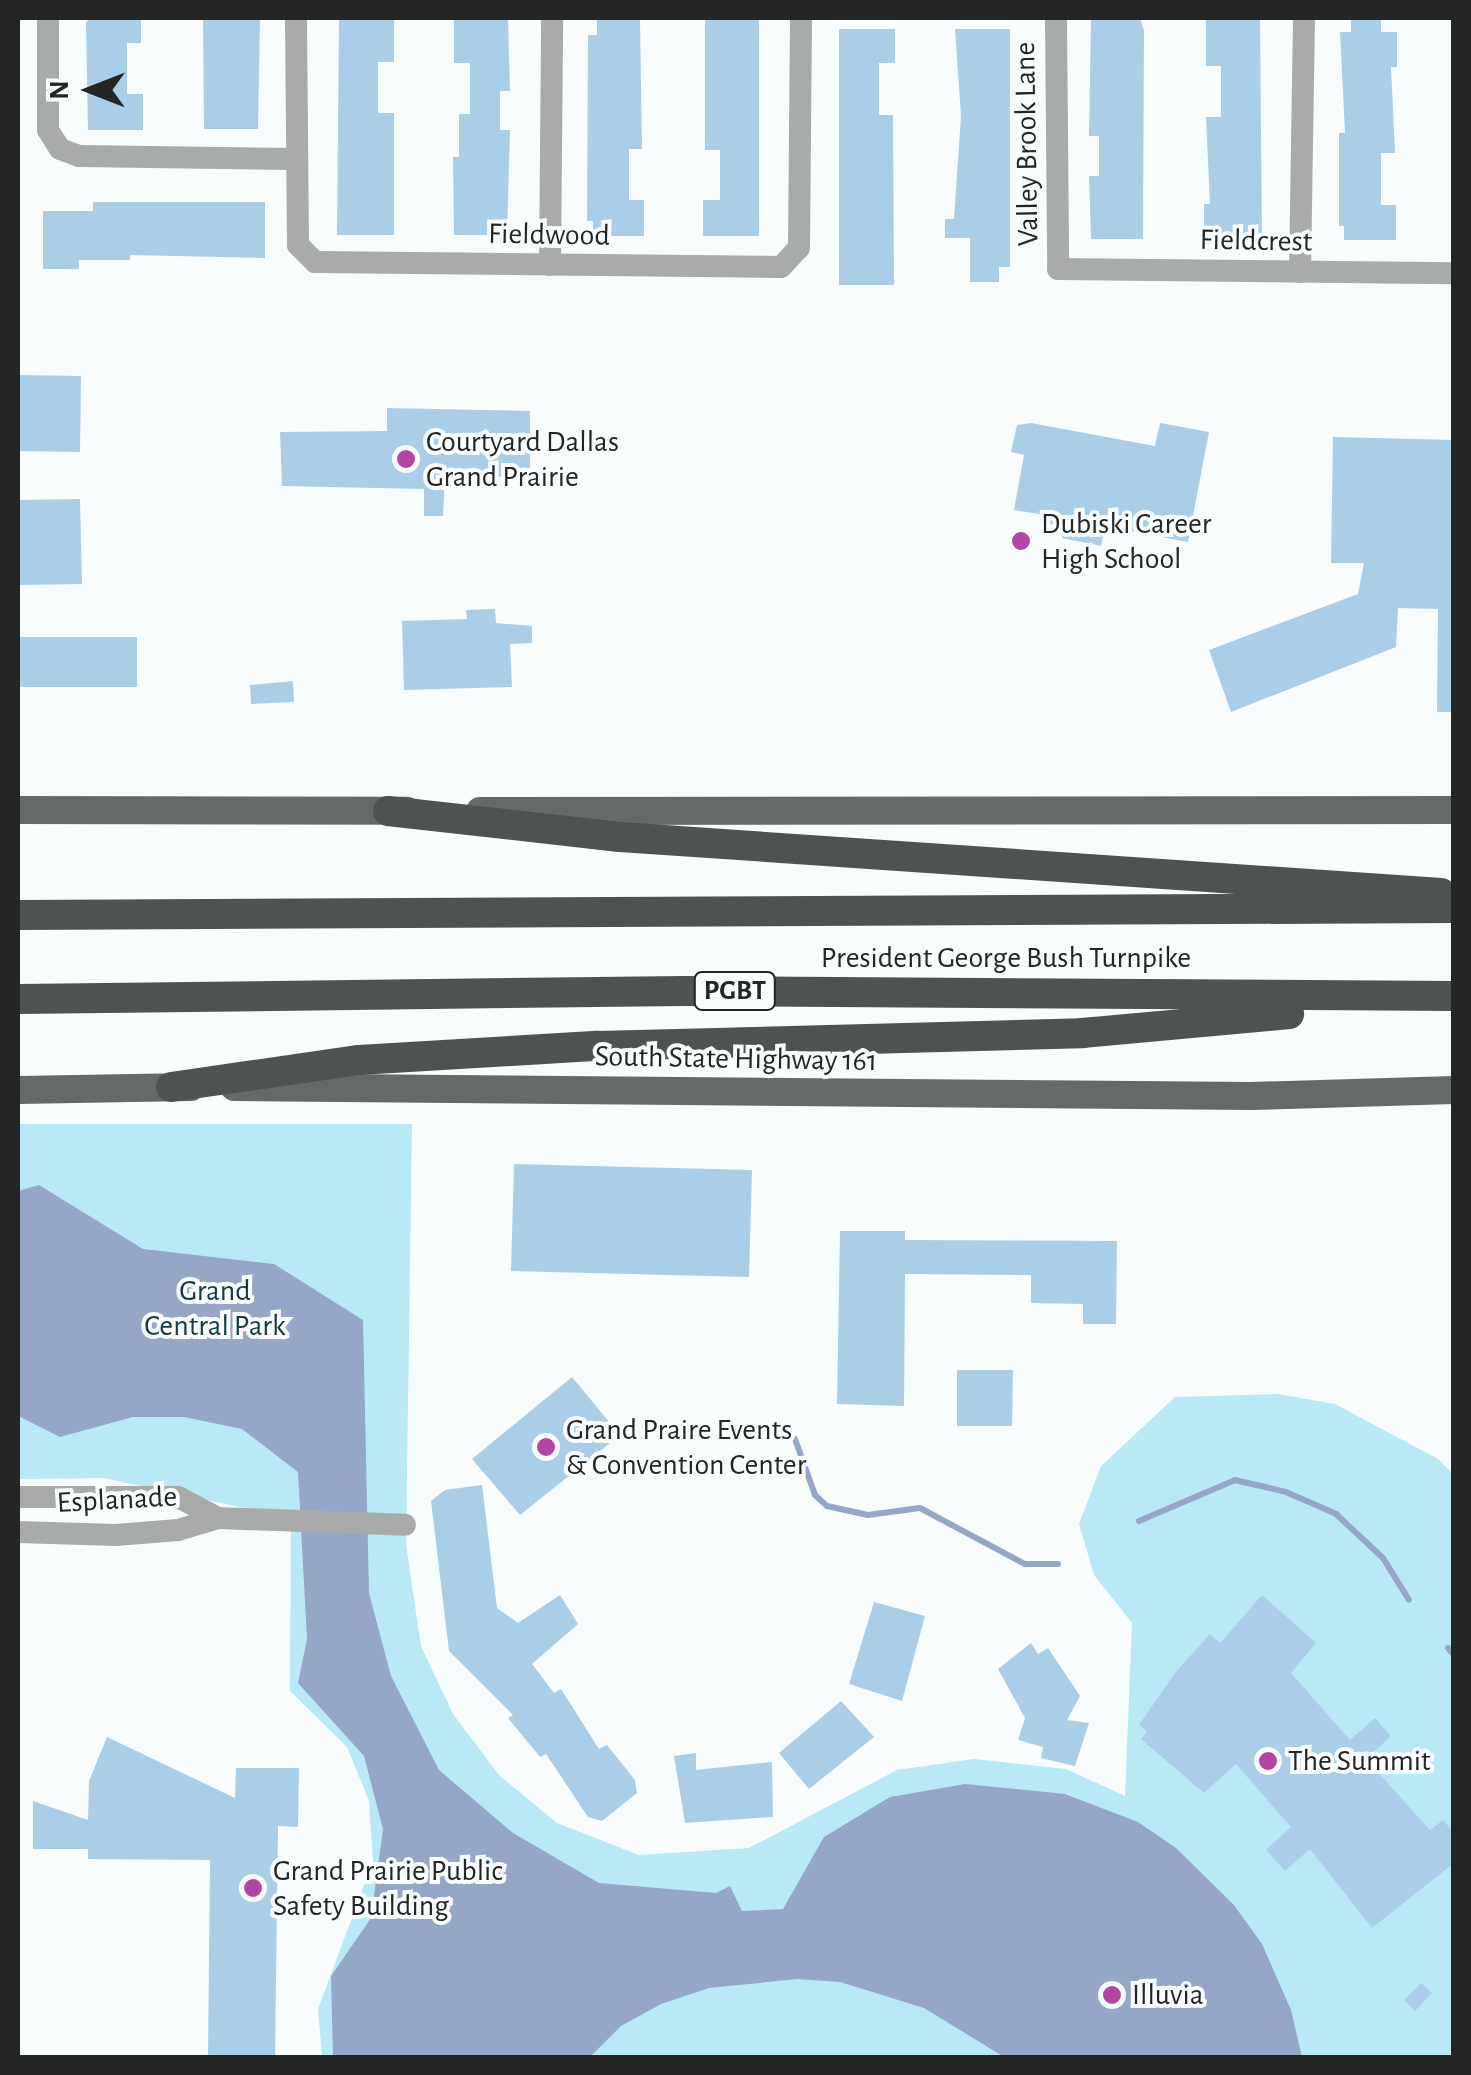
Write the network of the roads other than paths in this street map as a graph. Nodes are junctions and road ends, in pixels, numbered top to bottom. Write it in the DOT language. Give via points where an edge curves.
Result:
graph roads {
  1 [pos="48,18"];
  2 [pos="296,18"];
  3 [pos="552,18"];
  4 [pos="801,18"];
  5 [pos="1056,18"];
  6 [pos="1304,18"];
  7 [pos="296,159"];
  8 [pos="550,265"];
  9 [pos="1058,269"];
  10 [pos="1300,272"];
  11 [pos="1454,274"];
  12 [pos="1454,810"];
  13 [pos="388,812"];
  14 [pos="26,814"];
  15 [pos="1454,894"];
  16 [pos="1454,908"];
  17 [pos="18,915"];
  18 [pos="1454,998"];
  19 [pos="18,999"];
  20 [pos="170,1087"];
  21 [pos="18,1090"];
  22 [pos="1454,1090"];
  23 [pos="18,1497"];
  24 [pos="218,1518"];
  25 [pos="406,1525"];
  26 [pos="18,1532"];
  1 -- 7 [label="street" via="48,130 60,149 79,156"];
  2 -- 7 [label="street"];
  3 -- 8 [label="street"];
  4 -- 8 [label="street, Fieldwood" via="799,248 793,260 782,267"];
  5 -- 9 [label="street, Valley Brook Lane"];
  6 -- 10 [label="street"];
  7 -- 8 [label="street, Fieldwood" via="298,245 314,262"];
  9 -- 10 [label="street, Fieldcrest"];
  10 -- 11 [label="street, Fieldcrest"];
  12 -- 13 [label="main road"];
  13 -- 14 [label="main road"];
  13 -- 15 [label="highway" via="620,837"];
  16 -- 17 [label="highway, President George Bush Turnpike"];
  18 -- 19 [label="highway, President George Bush Turnpike / PGBT" via="684,990"];
  18 -- 20 [label="highway" via="1082,1033 376,1059"];
  20 -- 21 [label="main road, South State Highway 161"];
  20 -- 22 [label="main road, South State Highway 161" via="1214,1096"];
  23 -- 24 [label="street, Esplanade" via="178,1497"];
  24 -- 25 [label="street, Esplanade"];
  24 -- 26 [label="street, Esplanade" via="178,1530 116,1535"];
}
